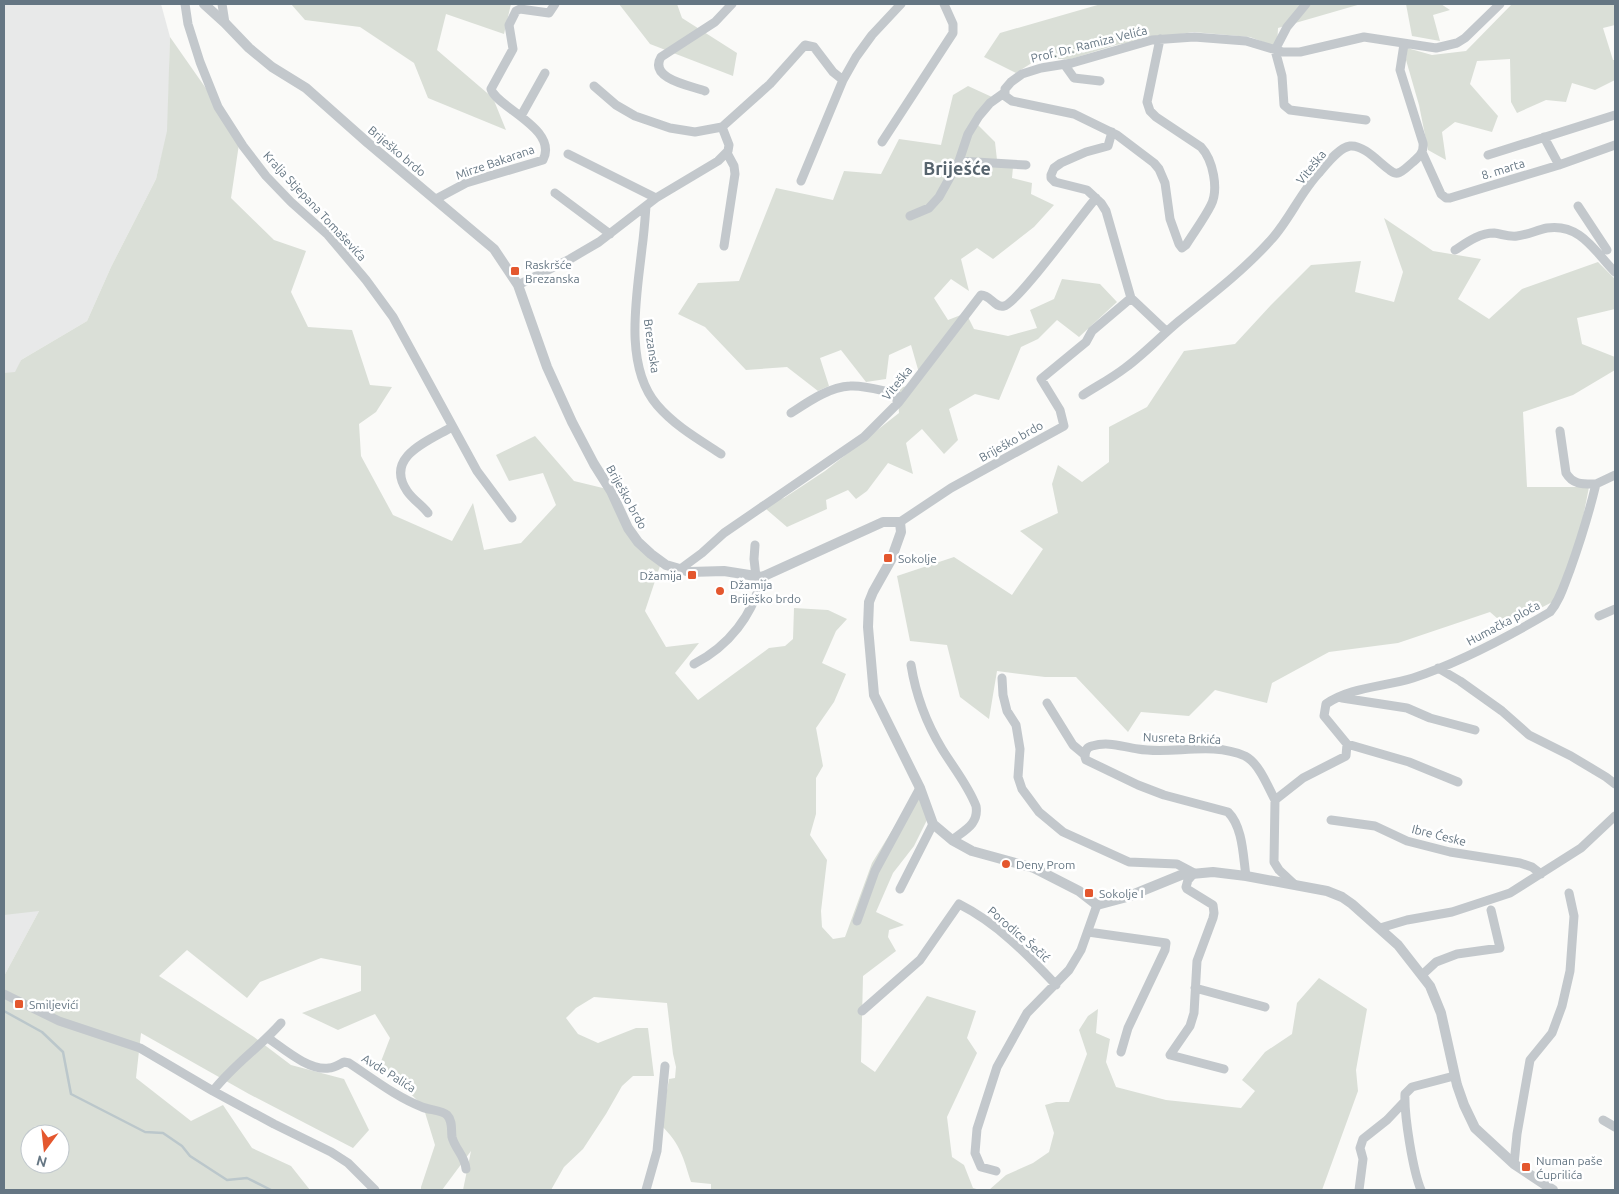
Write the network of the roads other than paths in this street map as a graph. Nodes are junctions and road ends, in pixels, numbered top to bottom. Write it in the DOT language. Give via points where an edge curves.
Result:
graph roads {
  1 [pos="185,4"];
  2 [pos="204,4"];
  3 [pos="222,4"];
  4 [pos="556,4"];
  5 [pos="718,4"];
  6 [pos="732,4"];
  7 [pos="901,4"];
  8 [pos="944,4"];
  9 [pos="1306,4"];
  10 [pos="1500,4"];
  11 [pos="725,10"];
  12 [pos="225,23"];
  13 [pos="1160,39"];
  14 [pos="1404,44"];
  15 [pos="1275,50"];
  16 [pos="1064,64"];
  17 [pos="545,73"];
  18 [pos="842,80"];
  19 [pos="1100,81"];
  20 [pos="594,86"];
  21 [pos="705,91"];
  22 [pos="1004,93"];
  23 [pos="1615,115"];
  24 [pos="521,116"];
  25 [pos="1366,120"];
  26 [pos="722,127"];
  27 [pos="1112,132"];
  28 [pos="1544,137"];
  29 [pos="882,142"];
  30 [pos="1615,146"];
  31 [pos="1422,152"];
  32 [pos="727,153"];
  33 [pos="568,154"];
  34 [pos="1488,155"];
  35 [pos="959,161"];
  36 [pos="1559,165"];
  37 [pos="1026,166"];
  38 [pos="801,181"];
  39 [pos="555,193"];
  40 [pos="656,198"];
  41 [pos="1096,198"];
  42 [pos="436,199"];
  43 [pos="646,206"];
  44 [pos="1578,206"];
  45 [pos="910,216"];
  46 [pos="610,234"];
  47 [pos="724,246"];
  48 [pos="1455,250"];
  49 [pos="1607,250"];
  50 [pos="1615,272"];
  51 [pos="518,285"];
  52 [pos="1131,298"];
  53 [pos="1166,331"];
  54 [pos="1083,395"];
  55 [pos="897,404"];
  56 [pos="791,413"];
  57 [pos="452,427"];
  58 [pos="1560,432"];
  59 [pos="721,454"];
  60 [pos="1615,475"];
  61 [pos="1596,484"];
  62 [pos="428,513"];
  63 [pos="512,518"];
  64 [pos="900,522"];
  65 [pos="755,545"];
  66 [pos="678,570"];
  67 [pos="759,577"];
  68 [pos="1615,609"];
  69 [pos="1599,616"];
  70 [pos="694,664"];
  71 [pos="911,665"];
  72 [pos="1438,668"];
  73 [pos="1002,678"];
  74 [pos="1337,697"];
  75 [pos="1047,703"];
  76 [pos="1475,730"];
  77 [pos="1347,744"];
  78 [pos="1085,754"];
  79 [pos="1458,782"];
  80 [pos="1615,784"];
  81 [pos="920,788"];
  82 [pos="1275,800"];
  83 [pos="1615,816"];
  84 [pos="1331,820"];
  85 [pos="933,824"];
  86 [pos="952,840"];
  87 [pos="1194,873"];
  88 [pos="1541,874"];
  89 [pos="1246,876"];
  90 [pos="1294,884"];
  91 [pos="900,889"];
  92 [pos="1569,893"];
  93 [pos="1096,906"];
  94 [pos="1491,910"];
  95 [pos="857,922"];
  96 [pos="1380,928"];
  97 [pos="1088,932"];
  98 [pos="1422,974"];
  99 [pos="1056,984"];
  100 [pos="1195,988"];
  101 [pos="4,994"];
  102 [pos="1265,1007"];
  103 [pos="862,1011"];
  104 [pos="281,1023"];
  105 [pos="268,1038"];
  106 [pos="1121,1052"];
  107 [pos="664,1066"];
  108 [pos="1224,1069"];
  109 [pos="1454,1076"];
  110 [pos="213,1091"];
  111 [pos="1405,1101"];
  112 [pos="1603,1120"];
  113 [pos="1615,1127"];
  114 [pos="1514,1164"];
  115 [pos="466,1168"];
  116 [pos="996,1171"];
  117 [pos="375,1190"];
  118 [pos="646,1190"];
  119 [pos="1358,1190"];
  120 [pos="1421,1190"];
  121 [pos="1553,1190"];
  1 -- 57 [label="street, Kralja Stjepana Tomaševića" via="200,62 218,107 266,176 328,234 366,280 393,317"];
  2 -- 12 [label="street, Briješko brdo"];
  3 -- 12 [label="street"];
  4 -- 24 [label="street, Mirze Bakarana" via="549,13 520,10 510,19 513,49 491,92"];
  5 -- 11 [label="street"];
  6 -- 11 [label="street"];
  7 -- 18 [label="street" via="872,35"];
  8 -- 29 [label="street" via="954,24 953,33"];
  9 -- 15 [label="street" via="1287,27"];
  10 -- 14 [label="street" via="1458,43 1436,48"];
  11 -- 21 [label="street" via="715,22 659,60 661,72 669,78"];
  12 -- 42 [label="street, Briješko brdo" via="248,48 306,88"];
  13 -- 15 [label="street, Prof. Dr. Ramiza Velića" via="1194,37 1246,41"];
  13 -- 16 [label="street, Prof. Dr. Ramiza Velića"];
  13 -- 27 [label="street" via="1147,102 1150,111 1206,153 1214,180 1212,202 1182,248 1170,219 1166,184 1159,169"];
  14 -- 15 [label="street, Prof. Dr. Ramiza Velića" via="1364,37 1300,52"];
  14 -- 31 [label="street" via="1400,70 1423,143"];
  15 -- 25 [label="street" via="1282,76 1284,105 1290,110"];
  16 -- 19 [label="street" via="1074,78"];
  16 -- 22 [label="street, Prof. Dr. Ramiza Velića" via="1022,74 1007,86"];
  17 -- 24 [label="street"];
  18 -- 26 [label="street" via="814,47 805,45 770,84"];
  18 -- 38 [label="street"];
  20 -- 26 [label="street" via="616,106 670,128 695,132"];
  22 -- 27 [label="street" via="1012,101 1074,114"];
  22 -- 35 [label="street, Prof. Dr. Ramiza Velića" via="979,116 968,134"];
  23 -- 28 [label="street"];
  24 -- 42 [label="street, Mirze Bakarana" via="541,136 546,153 543,160 466,183"];
  26 -- 32 [label="street" via="729,145"];
  27 -- 41 [label="street" via="1108,146 1061,163 1051,175 1056,182 1087,190"];
  28 -- 34 [label="street"];
  28 -- 36 [label="street"];
  30 -- 36 [label="street, 8. marta"];
  31 -- 36 [label="street, 8. marta" via="1441,194 1446,198"];
  31 -- 53 [label="street, Viteška" via="1395,173 1367,152 1346,148 1317,175 1271,240 1234,276"];
  32 -- 40 [label="street"];
  32 -- 47 [label="street" via="734,166 734,174"];
  33 -- 40 [label="street"];
  35 -- 37 [label="street"];
  35 -- 45 [label="street, Prof. Dr. Ramiza Velića" via="939,197 929,208"];
  39 -- 46 [label="street"];
  40 -- 43 [label="street"];
  41 -- 52 [label="street" via="1106,211"];
  41 -- 55 [label="street, Viteška" via="1010,304 996,305 982,295"];
  42 -- 51 [label="street, Briješko brdo" via="494,249"];
  43 -- 46 [label="street"];
  43 -- 59 [label="street, Brezanska" via="634,329 646,387 657,405 684,431"];
  44 -- 49 [label="street"];
  46 -- 51 [label="street"];
  48 -- 49 [label="street" via="1484,234 1516,236 1555,228 1572,231"];
  49 -- 50 [label="street"];
  51 -- 66 [label="street, Briješko brdo" via="550,375 628,528 651,554"];
  52 -- 53 [label="street"];
  52 -- 64 [label="street, Briješko brdo" via="1092,331 1086,342 1041,379 1060,410 1064,426 951,488"];
  53 -- 54 [label="street, Viteška" via="1126,368"];
  55 -- 56 [label="street" via="897,395 893,393 850,386 835,388"];
  55 -- 66 [label="street, Viteška" via="864,437 737,524"];
  57 -- 62 [label="street" via="412,451 400,467 403,486"];
  57 -- 63 [label="street, Kralja Stjepana Tomaševića" via="476,471"];
  58 -- 61 [label="street" via="1568,476 1579,484"];
  60 -- 61 [label="street"];
  61 -- 72 [label="street, Humačka ploča" via="1558,603 1550,612 1464,658"];
  64 -- 67 [label="street, Briješko brdo" via="883,522"];
  64 -- 81 [label="street" via="902,532 869,602 868,627 874,694"];
  65 -- 67 [label="street" via="754,559"];
  66 -- 67 [label="street, Briješko brdo" via="724,571"];
  67 -- 70 [label="street" via="758,592 737,631"];
  68 -- 69 [label="street"];
  71 -- 86 [label="street" via="921,708 973,798 978,814"];
  72 -- 74 [label="street, Humačka ploča"];
  72 -- 80 [label="street" via="1502,710 1529,735"];
  73 -- 87 [label="street" via="1007,711 1016,725 1018,737 1018,777 1022,789 1039,812 1063,832 1129,862 1177,864"];
  74 -- 76 [label="street" via="1407,708"];
  74 -- 77 [label="street" via="1326,704 1324,716"];
  75 -- 78 [label="street" via="1072,745"];
  77 -- 79 [label="street" via="1409,762"];
  77 -- 82 [label="street" via="1346,756 1303,778"];
  78 -- 82 [label="street, Nusreta Brkića" via="1091,746 1108,743 1138,750 1218,749 1246,756 1257,768"];
  78 -- 89 [label="street" via="1089,761 1138,785 1228,812 1240,835"];
  81 -- 85 [label="street"];
  81 -- 95 [label="street" via="874,871"];
  82 -- 90 [label="street" via="1274,862"];
  83 -- 88 [label="street" via="1581,848"];
  84 -- 88 [label="street, Ibre Ćeske" via="1375,826 1407,841 1450,852 1520,863"];
  85 -- 86 [label="street"];
  85 -- 91 [label="street"];
  86 -- 93 [label="street" via="972,851 1034,868 1079,891"];
  87 -- 89 [label="street"];
  87 -- 93 [label="street"];
  87 -- 100 [label="street" via="1188,880 1187,889 1213,905 1214,913 1197,961"];
  88 -- 96 [label="street" via="1510,893 1452,912"];
  89 -- 90 [label="street"];
  90 -- 96 [label="street" via="1342,897"];
  92 -- 114 [label="street" via="1574,916 1570,971 1552,1033 1530,1060 1516,1134"];
  93 -- 97 [label="street"];
  94 -- 98 [label="street" via="1500,948 1457,954 1436,962"];
  96 -- 98 [label="street"];
  97 -- 99 [label="street" via="1069,970"];
  97 -- 106 [label="street" via="1166,943 1128,1028"];
  98 -- 109 [label="street" via="1441,1013"];
  99 -- 103 [label="street, Porodice Šečić" via="1001,931 959,904 920,960"];
  99 -- 116 [label="street" via="1027,1013 1009,1045 997,1067 977,1128 975,1153 981,1167"];
  100 -- 102 [label="street"];
  100 -- 108 [label="street" via="1190,1026 1170,1055"];
  101 -- 110 [label="street" via="59,1021 140,1048"];
  104 -- 105 [label="street"];
  105 -- 110 [label="street"];
  105 -- 115 [label="street, Avde Palića" via="300,1060 321,1068 349,1063 420,1107 444,1113 451,1122 452,1137"];
  107 -- 118 [label="street" via="657,1151"];
  109 -- 111 [label="street" via="1412,1087 1405,1094"];
  109 -- 114 [label="street" via="1475,1128"];
  110 -- 117 [label="street" via="331,1152 348,1163"];
  111 -- 119 [label="street" via="1363,1139"];
  111 -- 120 [label="street"];
  112 -- 113 [label="street"];
  114 -- 121 [label="street"];
}
